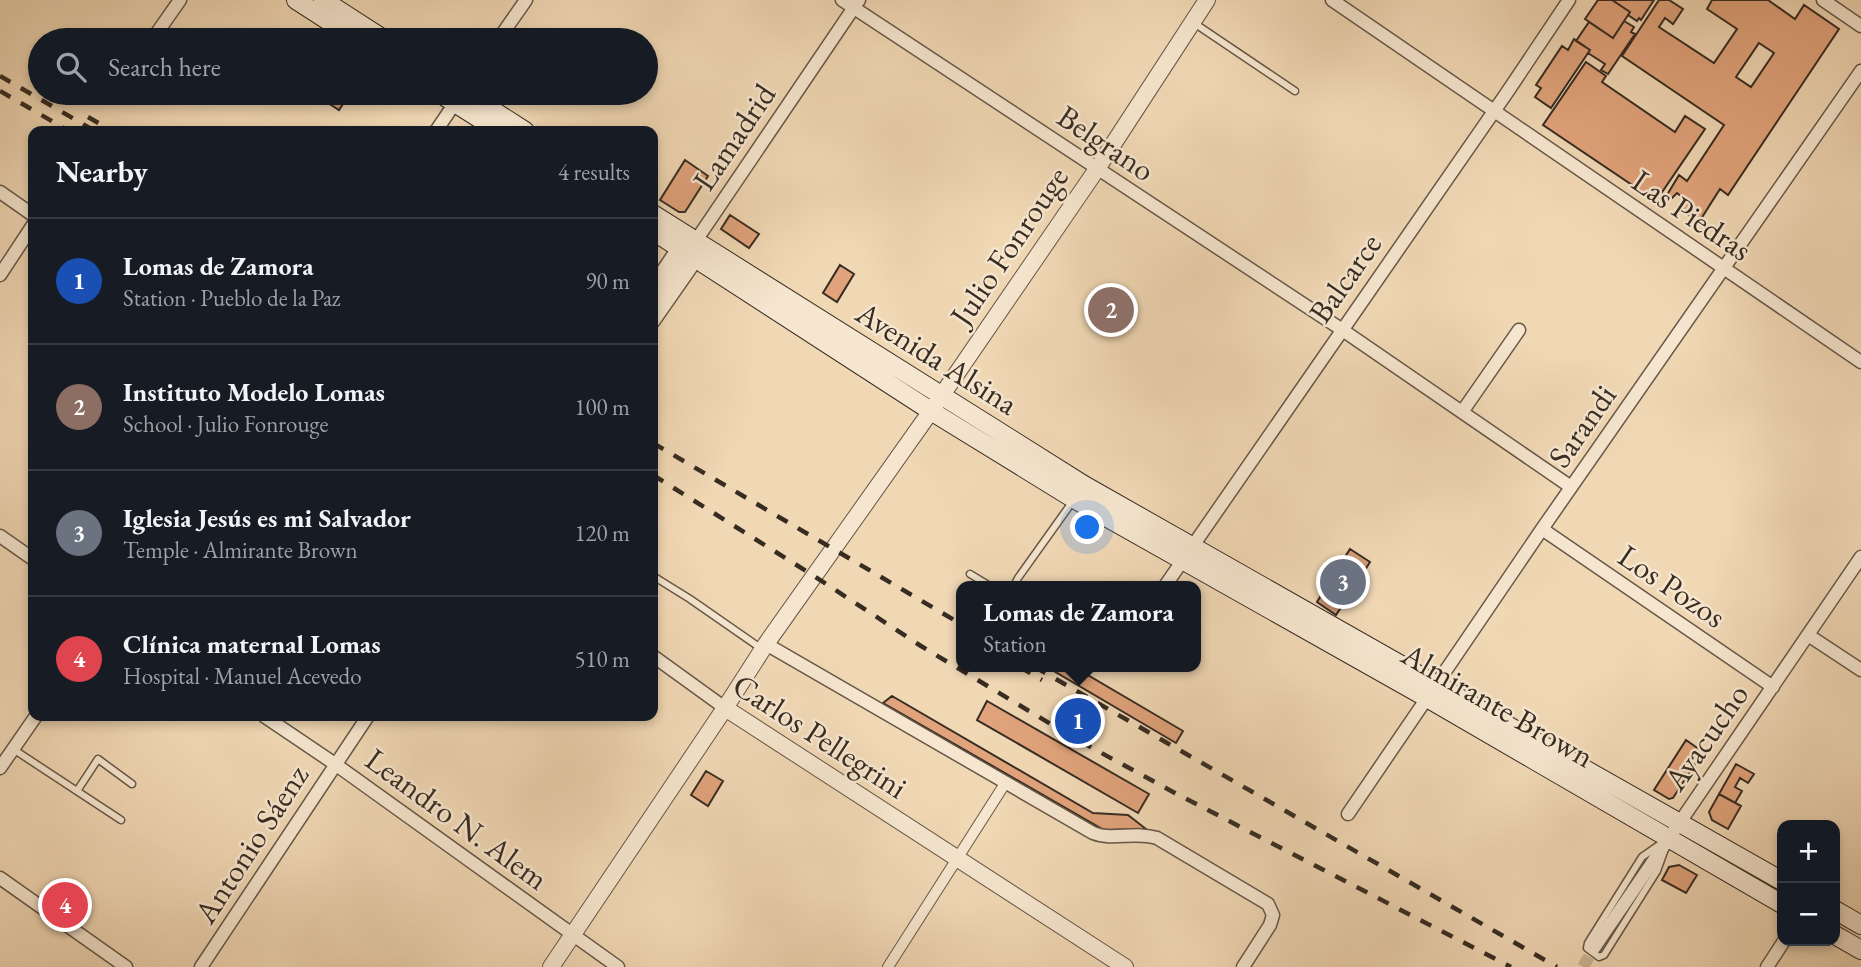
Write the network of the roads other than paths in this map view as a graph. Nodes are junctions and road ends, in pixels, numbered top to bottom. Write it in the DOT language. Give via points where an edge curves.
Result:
graph roads {
  1 [pos="180,0"];
  2 [pos="296,0"];
  3 [pos="323,0"];
  4 [pos="526,0"];
  5 [pos="842,0"];
  6 [pos="1207,0"];
  7 [pos="1332,0"];
  8 [pos="1569,0"];
  9 [pos="1823,0"];
  10 [pos="857,4"];
  11 [pos="1192,22"];
  12 [pos="1861,26"];
  13 [pos="160,28"];
  14 [pos="339,28"];
  15 [pos="366,28"];
  16 [pos="506,28"];
  17 [pos="1861,71"];
  18 [pos="1295,91"];
  19 [pos="455,105"];
  20 [pos="471,105"];
  21 [pos="477,105"];
  22 [pos="1493,111"];
  23 [pos="440,126"];
  24 [pos="494,126"];
  25 [pos="516,126"];
  26 [pos="1097,169"];
  27 [pos="0,192"];
  28 [pos="28,212"];
  29 [pos="658,219"];
  30 [pos="28,233"];
  31 [pos="658,234"];
  32 [pos="690,250"];
  33 [pos="1724,268"];
  34 [pos="0,275"];
  35 [pos="658,280"];
  36 [pos="658,297"];
  37 [pos="658,312"];
  38 [pos="1341,329"];
  39 [pos="1519,330"];
  40 [pos="1861,362"];
  41 [pos="936,403"];
  42 [pos="1462,412"];
  43 [pos="1571,487"];
  44 [pos="1079,492"];
  45 [pos="1542,529"];
  46 [pos="0,536"];
  47 [pos="1187,554"];
  48 [pos="28,556"];
  49 [pos="1861,557"];
  50 [pos="970,574"];
  51 [pos="658,579"];
  52 [pos="982,581"];
  53 [pos="1016,581"];
  54 [pos="1168,581"];
  55 [pos="1808,635"];
  56 [pos="765,647"];
  57 [pos="658,660"];
  58 [pos="1861,670"];
  59 [pos="1773,687"];
  60 [pos="1432,691"];
  61 [pos="725,708"];
  62 [pos="33,721"];
  63 [pos="271,721"];
  64 [pos="365,721"];
  65 [pos="13,750"];
  66 [pos="335,764"];
  67 [pos="0,768"];
  68 [pos="1006,782"];
  69 [pos="132,784"];
  70 [pos="76,792"];
  71 [pos="1348,814"];
  72 [pos="121,820"];
  73 [pos="1674,831"];
  74 [pos="958,860"];
  75 [pos="0,878"];
  76 [pos="1777,879"];
  77 [pos="1777,901"];
  78 [pos="1840,913"];
  79 [pos="1861,925"];
  80 [pos="572,935"];
  81 [pos="1840,938"];
  82 [pos="1781,946"];
  83 [pos="1594,948"];
  84 [pos="1861,950"];
  85 [pos="126,967"];
  86 [pos="201,967"];
  87 [pos="551,967"];
  88 [pos="618,967"];
  89 [pos="888,967"];
  90 [pos="1125,967"];
  91 [pos="1243,967"];
  92 [pos="1767,967"];
  1 -- 13 [label="street"];
  2 -- 14 [label="main road"];
  3 -- 15 [label="main road"];
  4 -- 16 [label="street"];
  5 -- 10 [label="street, Belgrano"];
  6 -- 11 [label="street, Julio Fonrouge"];
  7 -- 22 [label="street, Las Piedras"];
  8 -- 22 [label="street, Balcarce"];
  9 -- 12 [label="street"];
  10 -- 26 [label="street, Belgrano"];
  10 -- 32 [label="street, Lamadrid"];
  11 -- 18 [label="lane"];
  11 -- 26 [label="street, Julio Fonrouge"];
  17 -- 33 [label="street, Sarandi"];
  19 -- 23 [label="street"];
  20 -- 24 [label="main road"];
  21 -- 25 [label="main road"];
  22 -- 33 [label="street, Las Piedras"];
  22 -- 38 [label="street, Balcarce"];
  26 -- 38 [label="street, Belgrano"];
  26 -- 41 [label="street, Julio Fonrouge"];
  27 -- 28 [label="street"];
  29 -- 32 [label="main road, Avenida Alsina"];
  30 -- 34 [label="street"];
  31 -- 32 [label="main road, Avenida Alsina"];
  32 -- 35 [label="street, Lamadrid"];
  32 -- 36 [label="street, Lamadrid"];
  32 -- 37 [label="street, Lamadrid"];
  32 -- 41 [label="main road, Avenida Alsina"];
  33 -- 40 [label="street, Las Piedras"];
  33 -- 43 [label="street, Sarandi"];
  38 -- 42 [label="street"];
  38 -- 47 [label="street, Balcarce"];
  39 -- 42 [label="street"];
  41 -- 44 [label="main road, Avenida Alsina"];
  41 -- 56 [label="street, Julio Fonrouge"];
  42 -- 43 [label="street"];
  43 -- 45 [label="street, Sarandi"];
  44 -- 47 [label="main road, Avenida Alsina"];
  44 -- 53 [label="lane"];
  45 -- 59 [label="street, Los Pozos"];
  45 -- 60 [label="street, Sarandi"];
  46 -- 48 [label="street"];
  47 -- 54 [label="street, Balcarce"];
  47 -- 60 [label="main road, Almirante Brown"];
  49 -- 55 [label="street, Ayacucho"];
  50 -- 52 [label="lane"];
  51 -- 56 [label="lane"];
  55 -- 58 [label="street"];
  55 -- 59 [label="street, Ayacucho"];
  56 -- 61 [label="street, Julio Fonrouge"];
  56 -- 68 [label="street"];
  57 -- 61 [label="street, Carlos Pellegrini"];
  59 -- 73 [label="street, Ayacucho"];
  60 -- 71 [label="street, Sarandi"];
  60 -- 73 [label="main road, Almirante Brown"];
  61 -- 74 [label="street, Carlos Pellegrini"];
  61 -- 80 [label="street, Julio Fonrouge"];
  62 -- 65 [label="street"];
  63 -- 66 [label="street, Leandro N. Alem"];
  64 -- 66 [label="street, Antonio Sáenz"];
  65 -- 67 [label="street"];
  65 -- 70 [label="lane"];
  66 -- 80 [label="street, Leandro N. Alem"];
  66 -- 86 [label="street, Antonio Sáenz"];
  68 -- 74 [label="street"];
  68 -- 91 [label="street" via="1101,836 1157,838 1268,904 1273,915 1270,925"];
  69 -- 70 [label="lane" via="98,759"];
  70 -- 72 [label="lane"];
  73 -- 73 [label="lane" via="1642,857 1588,943 1593,954 1604,955 1657,871"];
  73 -- 76 [label="main road, Almirante Brown"];
  73 -- 77 [label="main road, Almirante Brown"];
  73 -- 83 [label="street, Ayacucho"];
  74 -- 89 [label="street"];
  74 -- 90 [label="street, Carlos Pellegrini"];
  75 -- 85 [label="street"];
  78 -- 79 [label="main road"];
  80 -- 87 [label="street, Julio Fonrouge"];
  80 -- 88 [label="street, Leandro N. Alem"];
  81 -- 84 [label="main road"];
  82 -- 92 [label="street"];
}
